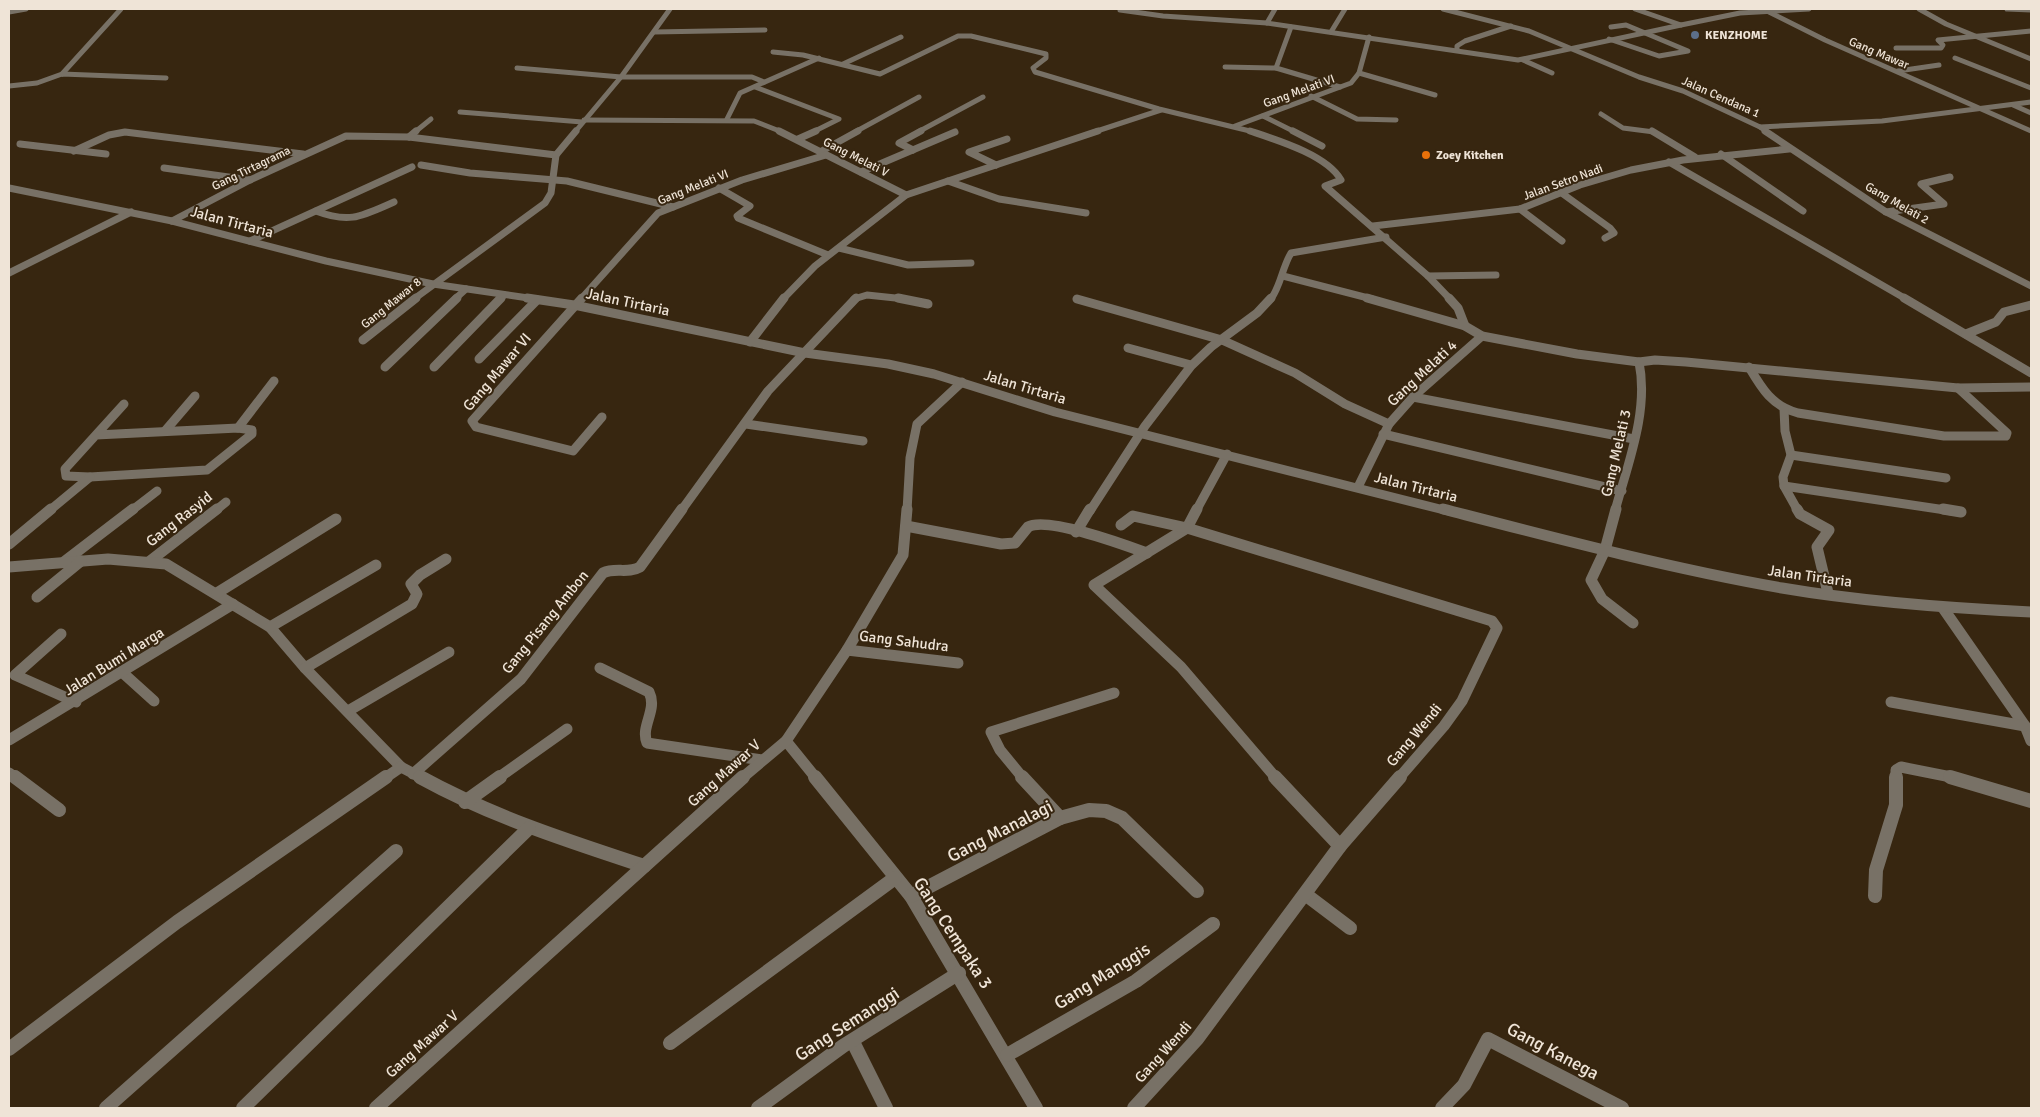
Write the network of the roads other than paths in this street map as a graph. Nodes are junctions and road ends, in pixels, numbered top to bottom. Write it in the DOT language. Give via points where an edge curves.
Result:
graph roads {
  1 [pos="26,9"];
  2 [pos="121,9"];
  3 [pos="670,9"];
  4 [pos="1275,9"];
  5 [pos="1345,9"];
  6 [pos="1443,9"];
  7 [pos="1635,9"];
  8 [pos="1731,9"];
  9 [pos="1808,9"];
  10 [pos="1919,9"];
  11 [pos="2007,9"];
  12 [pos="1120,10"];
  13 [pos="1458,10"];
  14 [pos="2031,10"];
  15 [pos="9,12"];
  16 [pos="1769,12"];
  17 [pos="1740,13"];
  18 [pos="1267,23"];
  19 [pos="1681,25"];
  20 [pos="1512,26"];
  21 [pos="1291,27"];
  22 [pos="1611,27"];
  23 [pos="765,30"];
  24 [pos="2031,31"];
  25 [pos="654,32"];
  26 [pos="1331,32"];
  27 [pos="1646,32"];
  28 [pos="1973,36"];
  29 [pos="901,37"];
  30 [pos="1369,37"];
  31 [pos="1609,39"];
  32 [pos="1571,48"];
  33 [pos="1896,48"];
  34 [pos="1458,49"];
  35 [pos="773,52"];
  36 [pos="819,58"];
  37 [pos="1955,58"];
  38 [pos="2031,59"];
  39 [pos="1523,60"];
  40 [pos="843,64"];
  41 [pos="1939,65"];
  42 [pos="1225,67"];
  43 [pos="517,68"];
  44 [pos="1276,68"];
  45 [pos="1897,71"];
  46 [pos="1360,72"];
  47 [pos="1552,73"];
  48 [pos="62,74"];
  49 [pos="621,77"];
  50 [pos="166,78"];
  51 [pos="764,82"];
  52 [pos="9,86"];
  53 [pos="755,87"];
  54 [pos="1340,87"];
  55 [pos="2031,88"];
  56 [pos="1435,95"];
  57 [pos="1311,96"];
  58 [pos="983,97"];
  59 [pos="919,98"];
  60 [pos="2031,102"];
  61 [pos="2012,105"];
  62 [pos="1982,108"];
  63 [pos="1162,110"];
  64 [pos="460,112"];
  65 [pos="2031,113"];
  66 [pos="1601,114"];
  67 [pos="1263,116"];
  68 [pos="431,119"];
  69 [pos="727,119"];
  70 [pos="1396,120"];
  71 [pos="583,121"];
  72 [pos="1234,126"];
  73 [pos="1760,127"];
  74 [pos="2031,131"];
  75 [pos="955,132"];
  76 [pos="408,137"];
  77 [pos="1007,138"];
  78 [pos="798,139"];
  79 [pos="20,144"];
  80 [pos="1322,146"];
  81 [pos="1790,149"];
  82 [pos="913,150"];
  83 [pos="74,151"];
  84 [pos="823,153"];
  85 [pos="106,154"];
  86 [pos="304,154"];
  87 [pos="1721,154"];
  88 [pos="556,155"];
  89 [pos="1695,157"];
  90 [pos="1669,162"];
  91 [pos="421,165"];
  92 [pos="996,165"];
  93 [pos="412,167"];
  94 [pos="164,168"];
  95 [pos="861,172"];
  96 [pos="1950,177"];
  97 [pos="250,180"];
  98 [pos="554,180"];
  99 [pos="948,181"];
  100 [pos="9,188"];
  101 [pos="720,188"];
  102 [pos="1563,194"];
  103 [pos="906,195"];
  104 [pos="394,202"];
  105 [pos="673,207"];
  106 [pos="1520,209"];
  107 [pos="316,211"];
  108 [pos="1804,211"];
  109 [pos="131,212"];
  110 [pos="1886,212"];
  111 [pos="1086,213"];
  112 [pos="172,221"];
  113 [pos="1373,226"];
  114 [pos="1386,237"];
  115 [pos="1606,238"];
  116 [pos="250,241"];
  117 [pos="1562,241"];
  118 [pos="839,248"];
  119 [pos="828,255"];
  120 [pos="9,262"];
  121 [pos="970,263"];
  122 [pos="23,266"];
  123 [pos="9,273"];
  124 [pos="1496,275"];
  125 [pos="1283,276"];
  126 [pos="1428,276"];
  127 [pos="434,284"];
  128 [pos="2031,286"];
  129 [pos="466,289"];
  130 [pos="504,295"];
  131 [pos="1077,299"];
  132 [pos="537,300"];
  133 [pos="928,304"];
  134 [pos="574,305"];
  135 [pos="2031,305"];
  136 [pos="1465,326"];
  137 [pos="1966,334"];
  138 [pos="1482,336"];
  139 [pos="363,340"];
  140 [pos="1222,340"];
  141 [pos="750,342"];
  142 [pos="1128,348"];
  143 [pos="805,353"];
  144 [pos="479,358"];
  145 [pos="1639,362"];
  146 [pos="385,366"];
  147 [pos="1191,366"];
  148 [pos="434,367"];
  149 [pos="1749,367"];
  150 [pos="2031,373"];
  151 [pos="274,382"];
  152 [pos="962,382"];
  153 [pos="2031,387"];
  154 [pos="1958,388"];
  155 [pos="195,396"];
  156 [pos="1413,397"];
  157 [pos="124,404"];
  158 [pos="1784,409"];
  159 [pos="602,417"];
  160 [pos="746,424"];
  161 [pos="1389,424"];
  162 [pos="238,428"];
  163 [pos="165,431"];
  164 [pos="1139,433"];
  165 [pos="1383,434"];
  166 [pos="96,435"];
  167 [pos="1634,439"];
  168 [pos="863,441"];
  169 [pos="1227,454"];
  170 [pos="1791,455"];
  171 [pos="90,477"];
  172 [pos="1946,478"];
  173 [pos="1784,486"];
  174 [pos="1358,487"];
  175 [pos="157,491"];
  176 [pos="1622,491"];
  177 [pos="226,502"];
  178 [pos="1961,512"];
  179 [pos="336,519"];
  180 [pos="1121,524"];
  181 [pos="906,526"];
  182 [pos="1187,528"];
  183 [pos="1076,532"];
  184 [pos="9,544"];
  185 [pos="1605,550"];
  186 [pos="1147,553"];
  187 [pos="446,559"];
  188 [pos="150,560"];
  189 [pos="65,561"];
  190 [pos="81,561"];
  191 [pos="376,565"];
  192 [pos="9,567"];
  193 [pos="217,593"];
  194 [pos="1828,593"];
  195 [pos="37,597"];
  196 [pos="234,604"];
  197 [pos="1943,608"];
  198 [pos="2031,612"];
  199 [pos="1633,623"];
  200 [pos="270,627"];
  201 [pos="61,634"];
  202 [pos="847,650"];
  203 [pos="449,652"];
  204 [pos="958,663"];
  205 [pos="305,668"];
  206 [pos="600,668"];
  207 [pos="12,673"];
  208 [pos="123,673"];
  209 [pos="1114,693"];
  210 [pos="154,701"];
  211 [pos="76,702"];
  212 [pos="1891,702"];
  213 [pos="348,711"];
  214 [pos="2025,726"];
  215 [pos="567,729"];
  216 [pos="9,740"];
  217 [pos="786,741"];
  218 [pos="2031,741"];
  219 [pos="762,760"];
  220 [pos="407,771"];
  221 [pos="9,773"];
  222 [pos="2031,801"];
  223 [pos="465,802"];
  224 [pos="59,810"];
  225 [pos="1060,818"];
  226 [pos="529,828"];
  227 [pos="1340,846"];
  228 [pos="396,850"];
  229 [pos="644,866"];
  230 [pos="895,878"];
  231 [pos="1197,891"];
  232 [pos="1305,894"];
  233 [pos="912,896"];
  234 [pos="1875,896"];
  235 [pos="1213,924"];
  236 [pos="1350,928"];
  237 [pos="959,973"];
  238 [pos="853,1042"];
  239 [pos="670,1043"];
  240 [pos="9,1050"];
  241 [pos="1007,1055"];
  242 [pos="106,1108"];
  243 [pos="243,1108"];
  244 [pos="376,1108"];
  245 [pos="758,1108"];
  246 [pos="886,1108"];
  247 [pos="1036,1108"];
  248 [pos="1134,1108"];
  249 [pos="1442,1108"];
  250 [pos="1622,1108"];
  1 -- 15 [label="street"];
  2 -- 48 [label="street"];
  3 -- 25 [label="street"];
  4 -- 18 [label="street"];
  5 -- 26 [label="street"];
  6 -- 13 [label="street, Jalan Cendana 1"];
  7 -- 19 [label="street"];
  8 -- 17 [label="street"];
  9 -- 16 [label="street"];
  10 -- 28 [label="street"];
  11 -- 14 [label="street"];
  12 -- 18 [label="street"];
  13 -- 20 [label="street, Jalan Cendana 1"];
  16 -- 17 [label="street"];
  16 -- 45 [label="street, Gang Mawar"];
  17 -- 19 [label="street"];
  18 -- 21 [label="street"];
  19 -- 27 [label="street"];
  20 -- 32 [label="street, Jalan Cendana 1"];
  20 -- 34 [label="street" via="1465,41 1457,46"];
  21 -- 26 [label="street"];
  21 -- 44 [label="street"];
  22 -- 27 [label="street" via="1623,24"];
  23 -- 25 [label="street"];
  24 -- 28 [label="street"];
  25 -- 49 [label="street"];
  26 -- 30 [label="street"];
  27 -- 31 [label="street"];
  27 -- 31 [label="street" via="1688,51 1659,56"];
  28 -- 33 [label="street" via="1938,40 1942,48"];
  28 -- 38 [label="street"];
  29 -- 40 [label="street"];
  30 -- 34 [label="street"];
  30 -- 46 [label="street"];
  31 -- 32 [label="street"];
  32 -- 39 [label="street"];
  32 -- 73 [label="street, Jalan Cendana 1" via="1639,77 1683,91"];
  34 -- 39 [label="street"];
  35 -- 36 [label="street"];
  36 -- 40 [label="street"];
  36 -- 51 [label="street"];
  37 -- 55 [label="street"];
  39 -- 47 [label="street"];
  40 -- 63 [label="street" via="884,73 954,36 971,36 1046,54 1046,58 1033,68 1034,72"];
  41 -- 45 [label="street"];
  42 -- 44 [label="street"];
  43 -- 49 [label="street"];
  44 -- 54 [label="street"];
  45 -- 62 [label="street, Gang Mawar"];
  46 -- 54 [label="street, Gang Melati VI" via="1351,83"];
  46 -- 56 [label="street"];
  48 -- 50 [label="street"];
  48 -- 52 [label="street" via="37,83"];
  49 -- 51 [label="street" via="752,77"];
  49 -- 71 [label="street"];
  51 -- 53 [label="street"];
  53 -- 69 [label="street" via="737,96"];
  53 -- 78 [label="street" via="839,119"];
  54 -- 57 [label="street, Gang Melati VI"];
  57 -- 67 [label="street, Gang Melati VI"];
  57 -- 70 [label="street" via="1357,119"];
  58 -- 82 [label="street" via="899,142"];
  59 -- 84 [label="street, Gang Melati VI"];
  60 -- 61 [label="street, Jalan Cendana 1"];
  61 -- 62 [label="street, Jalan Cendana 1"];
  61 -- 65 [label="street"];
  62 -- 73 [label="street, Jalan Cendana 1" via="1882,121"];
  62 -- 74 [label="street, Gang Mawar"];
  63 -- 72 [label="street"];
  63 -- 92 [label="street"];
  64 -- 71 [label="street, Gang Melati V"];
  66 -- 89 [label="street" via="1623,128 1652,131"];
  67 -- 72 [label="street, Gang Melati VI"];
  67 -- 80 [label="street"];
  68 -- 76 [label="street"];
  69 -- 71 [label="street, Gang Melati V"];
  69 -- 78 [label="street, Gang Melati V" via="754,121"];
  71 -- 88 [label="street"];
  72 -- 113 [label="street" via="1318,158 1334,168 1341,180 1325,186"];
  73 -- 81 [label="street, Gang Melati 2"];
  75 -- 82 [label="street"];
  76 -- 86 [label="street, Gang Tirtagrama" via="356,135 340,138"];
  76 -- 88 [label="street, Gang Tirtagrama"];
  77 -- 92 [label="street" via="969,152"];
  78 -- 84 [label="street, Gang Melati V"];
  79 -- 83 [label="street"];
  81 -- 87 [label="street, Jalan Setro Nadi"];
  81 -- 110 [label="street, Gang Melati 2"];
  82 -- 95 [label="street"];
  83 -- 85 [label="street"];
  83 -- 86 [label="street" via="109,135 125,132"];
  84 -- 95 [label="street, Gang Melati V"];
  84 -- 101 [label="street, Gang Melati VI"];
  86 -- 97 [label="street, Gang Tirtagrama"];
  87 -- 89 [label="street, Jalan Setro Nadi"];
  87 -- 108 [label="street"];
  88 -- 98 [label="street"];
  89 -- 90 [label="street, Jalan Setro Nadi"];
  90 -- 102 [label="street, Jalan Setro Nadi" via="1579,186"];
  90 -- 137 [label="street"];
  91 -- 98 [label="street"];
  92 -- 99 [label="street"];
  93 -- 107 [label="street"];
  94 -- 97 [label="street"];
  95 -- 103 [label="street, Gang Melati V"];
  96 -- 110 [label="street" via="1921,184 1944,204"];
  97 -- 112 [label="street, Gang Tirtagrama"];
  98 -- 105 [label="street" via="599,187"];
  98 -- 127 [label="street, Gang Mawar 8" via="551,193 537,210"];
  99 -- 103 [label="street"];
  99 -- 111 [label="street" via="999,199"];
  100 -- 109 [label="street, Jalan Tirtaria"];
  101 -- 105 [label="street, Gang Melati VI"];
  101 -- 119 [label="street" via="750,206 738,218"];
  102 -- 106 [label="street, Jalan Setro Nadi"];
  102 -- 115 [label="street" via="1610,228 1614,233"];
  103 -- 118 [label="street"];
  104 -- 107 [label="street" via="348,220"];
  105 -- 134 [label="street, Gang Melati VI" via="652,218"];
  106 -- 113 [label="street, Jalan Setro Nadi"];
  106 -- 117 [label="street"];
  107 -- 116 [label="street"];
  109 -- 112 [label="street, Jalan Tirtaria"];
  109 -- 122 [label="street"];
  110 -- 128 [label="street, Gang Melati 2"];
  112 -- 116 [label="street, Jalan Tirtaria"];
  113 -- 114 [label="street"];
  114 -- 125 [label="street" via="1291,254 1283,267"];
  114 -- 126 [label="street"];
  116 -- 127 [label="street, Jalan Tirtaria"];
  118 -- 119 [label="street"];
  118 -- 121 [label="street" via="908,265"];
  119 -- 141 [label="street" via="783,299"];
  120 -- 122 [label="street"];
  122 -- 123 [label="street"];
  124 -- 126 [label="street"];
  125 -- 136 [label="street" via="1348,291"];
  125 -- 140 [label="street" via="1276,292 1251,320"];
  126 -- 136 [label="street" via="1458,308"];
  127 -- 129 [label="street, Jalan Tirtaria"];
  127 -- 139 [label="street, Gang Mawar 8"];
  129 -- 130 [label="street, Jalan Tirtaria"];
  129 -- 146 [label="street"];
  130 -- 132 [label="street, Jalan Tirtaria"];
  130 -- 148 [label="street"];
  131 -- 140 [label="street"];
  132 -- 134 [label="street, Jalan Tirtaria"];
  132 -- 144 [label="street"];
  133 -- 143 [label="street, Gang Pisang Ambon" via="868,294 856,296"];
  134 -- 141 [label="street, Jalan Tirtaria"];
  134 -- 159 [label="street, Gang Mawar VI" via="472,421 476,427 573,451"];
  135 -- 137 [label="street" via="2004,312 1996,322"];
  136 -- 138 [label="street"];
  137 -- 150 [label="street"];
  138 -- 145 [label="street"];
  138 -- 156 [label="street, Gang Melati 4"];
  140 -- 147 [label="street"];
  140 -- 161 [label="street" via="1288,369 1345,404"];
  141 -- 143 [label="street, Jalan Tirtaria"];
  142 -- 147 [label="street"];
  143 -- 152 [label="street, Jalan Tirtaria" via="888,364"];
  143 -- 160 [label="street, Gang Pisang Ambon" via="775,382"];
  145 -- 149 [label="street" via="1655,360"];
  145 -- 167 [label="street, Gang Melati 3" via="1642,402"];
  147 -- 164 [label="street"];
  149 -- 154 [label="street"];
  149 -- 158 [label="street" via="1766,395"];
  151 -- 162 [label="street"];
  152 -- 164 [label="street, Jalan Tirtaria" via="1055,412"];
  152 -- 181 [label="street, Gang Mawar V" via="917,424 910,458"];
  153 -- 154 [label="street"];
  154 -- 158 [label="street" via="2001,427 2006,436 1922,432"];
  155 -- 163 [label="street"];
  156 -- 161 [label="street, Gang Melati 4"];
  156 -- 167 [label="street"];
  157 -- 166 [label="street"];
  158 -- 170 [label="street"];
  160 -- 168 [label="street"];
  160 -- 220 [label="street, Gang Pisang Ambon" via="640,567 627,572 610,569 603,573 521,678 442,750"];
  161 -- 165 [label="street, Gang Melati 4"];
  162 -- 163 [label="street"];
  162 -- 171 [label="street" via="252,430 252,434 207,470"];
  163 -- 166 [label="street"];
  164 -- 169 [label="street, Jalan Tirtaria"];
  164 -- 183 [label="street"];
  165 -- 174 [label="street, Gang Melati 4"];
  165 -- 176 [label="street"];
  166 -- 171 [label="street" via="64,472 66,476"];
  167 -- 176 [label="street, Gang Melati 3"];
  169 -- 174 [label="street, Jalan Tirtaria"];
  169 -- 182 [label="street"];
  170 -- 172 [label="street"];
  170 -- 173 [label="street" via="1783,477"];
  171 -- 184 [label="street"];
  173 -- 178 [label="street"];
  173 -- 194 [label="street" via="1800,514 1829,530 1816,547"];
  174 -- 185 [label="street, Jalan Tirtaria"];
  175 -- 189 [label="street"];
  176 -- 185 [label="street, Gang Melati 3"];
  177 -- 188 [label="street, Gang Rasyid"];
  179 -- 193 [label="street"];
  180 -- 182 [label="street" via="1133,516"];
  181 -- 183 [label="street" via="1001,544 1015,543 1027,527 1035,524"];
  181 -- 202 [label="street, Gang Mawar V" via="903,555"];
  182 -- 186 [label="street"];
  182 -- 227 [label="street, Gang Wendi" via="1483,617 1496,624 1497,628 1462,701"];
  183 -- 186 [label="street"];
  185 -- 194 [label="street, Jalan Tirtaria" via="1783,588"];
  185 -- 199 [label="street, Gang Melati 3" via="1591,580 1593,588 1600,598"];
  186 -- 227 [label="street" via="1094,585 1182,668 1298,804"];
  187 -- 205 [label="street" via="411,584 417,594 412,604"];
  188 -- 190 [label="street"];
  188 -- 193 [label="street" via="166,564"];
  189 -- 190 [label="street"];
  189 -- 192 [label="street"];
  190 -- 195 [label="street"];
  191 -- 200 [label="street"];
  193 -- 196 [label="street"];
  194 -- 197 [label="street, Jalan Tirtaria"];
  196 -- 200 [label="street"];
  196 -- 208 [label="street, Jalan Bumi Marga"];
  197 -- 198 [label="street, Jalan Tirtaria"];
  197 -- 214 [label="street"];
  200 -- 205 [label="street"];
  201 -- 207 [label="street"];
  202 -- 204 [label="street, Gang Sahudra"];
  202 -- 217 [label="street, Gang Mawar V"];
  203 -- 213 [label="street"];
  205 -- 213 [label="street"];
  206 -- 219 [label="street" via="652,695 653,704 644,736 646,743"];
  207 -- 211 [label="street"];
  208 -- 210 [label="street"];
  208 -- 211 [label="street, Jalan Bumi Marga"];
  209 -- 225 [label="street" via="991,732 1001,753"];
  211 -- 216 [label="street, Jalan Bumi Marga"];
  212 -- 214 [label="street"];
  213 -- 220 [label="street"];
  214 -- 218 [label="street"];
  215 -- 223 [label="street"];
  217 -- 219 [label="street, Gang Mawar V"];
  217 -- 230 [label="street, Gang Cempaka 3"];
  219 -- 229 [label="street, Gang Mawar V"];
  220 -- 223 [label="street"];
  220 -- 240 [label="street, Gang Pisang Ambon" via="177,922"];
  221 -- 224 [label="street"];
  222 -- 234 [label="street" via="1968,781 1900,767 1896,770 1896,806 1876,870"];
  223 -- 226 [label="street"];
  225 -- 231 [label="street, Gang Manalagi" via="1089,810 1115,814"];
  225 -- 233 [label="street, Gang Manalagi"];
  226 -- 229 [label="street"];
  226 -- 243 [label="street"];
  227 -- 232 [label="street, Gang Wendi"];
  228 -- 242 [label="street"];
  229 -- 244 [label="street, Gang Mawar V"];
  230 -- 233 [label="street, Gang Cempaka 3"];
  230 -- 239 [label="street"];
  232 -- 236 [label="street"];
  232 -- 248 [label="street, Gang Wendi" via="1198,1039"];
  233 -- 237 [label="street, Gang Cempaka 3"];
  235 -- 241 [label="street, Gang Manggis" via="1136,981"];
  237 -- 238 [label="street, Gang Semanggi"];
  237 -- 241 [label="street, Gang Cempaka 3"];
  238 -- 245 [label="street, Gang Semanggi"];
  238 -- 246 [label="street"];
  241 -- 247 [label="street, Gang Cempaka 3"];
  249 -- 250 [label="street, Gang Kanega" via="1457,1098 1472,1077 1488,1039"];
}
